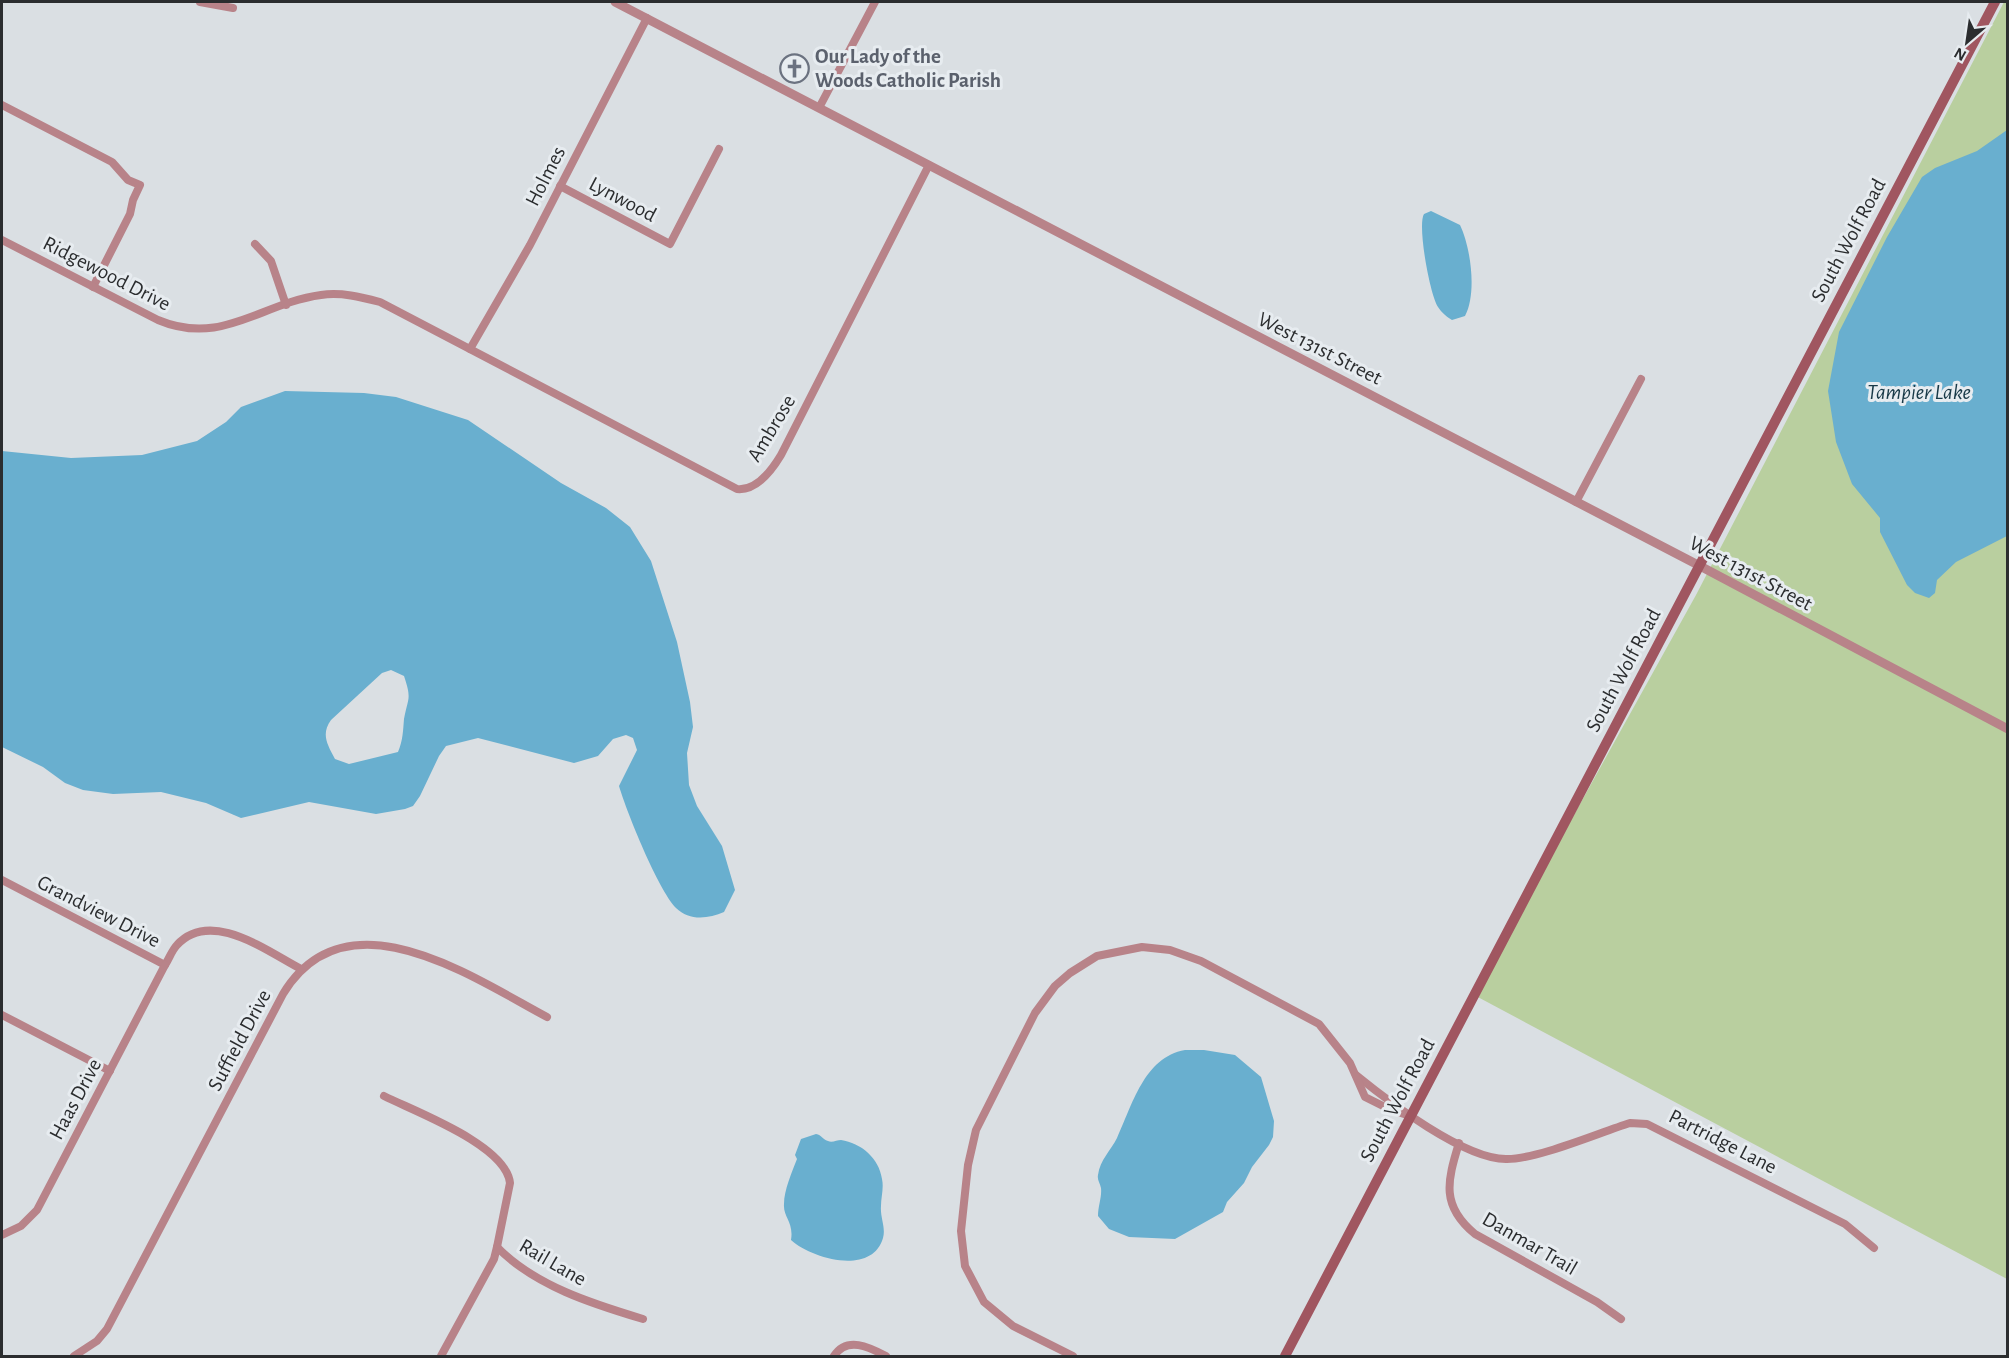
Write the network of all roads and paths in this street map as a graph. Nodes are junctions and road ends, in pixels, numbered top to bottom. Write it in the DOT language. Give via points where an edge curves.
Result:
graph roads {
  1 [pos="200,2"];
  2 [pos="615,2"];
  3 [pos="875,2"];
  4 [pos="1995,2"];
  5 [pos="233,8"];
  6 [pos="647,18"];
  7 [pos="2,105"];
  8 [pos="820,106"];
  9 [pos="720,149"];
  10 [pos="929,165"];
  11 [pos="560,186"];
  12 [pos="2,240"];
  13 [pos="255,244"];
  14 [pos="93,287"];
  15 [pos="286,304"];
  16 [pos="470,349"];
  17 [pos="1641,379"];
  18 [pos="1576,502"];
  19 [pos="1700,566"];
  20 [pos="2007,729"];
  21 [pos="2,880"];
  22 [pos="165,965"];
  23 [pos="302,969"];
  24 [pos="2,1015"];
  25 [pos="548,1017"];
  26 [pos="110,1071"];
  27 [pos="384,1096"];
  28 [pos="1410,1116"];
  29 [pos="1459,1143"];
  30 [pos="2,1235"];
  31 [pos="497,1247"];
  32 [pos="1874,1248"];
  33 [pos="643,1319"];
  34 [pos="1621,1319"];
  35 [pos="74,1356"];
  36 [pos="441,1356"];
  37 [pos="834,1356"];
  38 [pos="886,1356"];
  39 [pos="1073,1356"];
  40 [pos="1285,1356"];
  1 -- 5 [label="street"];
  2 -- 6 [label="street, West 131st Street"];
  3 -- 8 [label="street"];
  4 -- 19 [label="main road, South Wolf Road"];
  6 -- 8 [label="street, West 131st Street"];
  6 -- 11 [label="street, Holmes"];
  7 -- 14 [label="street" via="112,162 128,180 140,184 130,214"];
  8 -- 10 [label="street, West 131st Street"];
  9 -- 11 [label="street, Lynwood" via="670,244"];
  10 -- 16 [label="street, Ambrose" via="781,455 750,487 737,489"];
  10 -- 18 [label="street, West 131st Street"];
  11 -- 16 [label="street, Holmes"];
  12 -- 14 [label="street, Ridgewood Drive"];
  13 -- 15 [label="street" via="271,261"];
  14 -- 15 [label="street, Ridgewood Drive" via="158,320 185,329 233,324"];
  15 -- 16 [label="street, Ridgewood Drive" via="321,295 364,297"];
  17 -- 18 [label="street"];
  18 -- 19 [label="street, West 131st Street"];
  19 -- 20 [label="street, West 131st Street"];
  19 -- 28 [label="main road, South Wolf Road"];
  21 -- 22 [label="street, Grandview Drive"];
  22 -- 23 [label="street, Grandview Drive" via="176,946 189,936 218,930"];
  22 -- 26 [label="street, Haas Drive"];
  23 -- 25 [label="street, Suffield Drive" via="340,948 385,945 442,961"];
  23 -- 35 [label="street, Suffield Drive" via="283,994 107,1329 98,1341"];
  24 -- 26 [label="street"];
  26 -- 30 [label="street, Haas Drive" via="37,1210 21,1226"];
  27 -- 31 [label="street" via="474,1141 509,1173"];
  28 -- 29 [label="street, Partridge Lane"];
  28 -- 39 [label="street, Partridge Lane" via="1354,1074 1337,1044 1318,1023 1185,954 1142,947 1085,962 1055,986 1035,1013 976,1130 968,1165 961,1237 965,1266 984,1302 1013,1326"];
  28 -- 40 [label="main road, South Wolf Road"];
  29 -- 32 [label="street, Partridge Lane" via="1488,1156 1507,1159 1630,1123 1647,1124 1845,1224"];
  29 -- 34 [label="street, Danmar Trail" via="1448,1185 1452,1205 1465,1226"];
  31 -- 33 [label="street, Rail Lane" via="545,1281 589,1302"];
  31 -- 36 [label="street, Rail Lane"];
  37 -- 38 [label="street" via="848,1344"];
}
